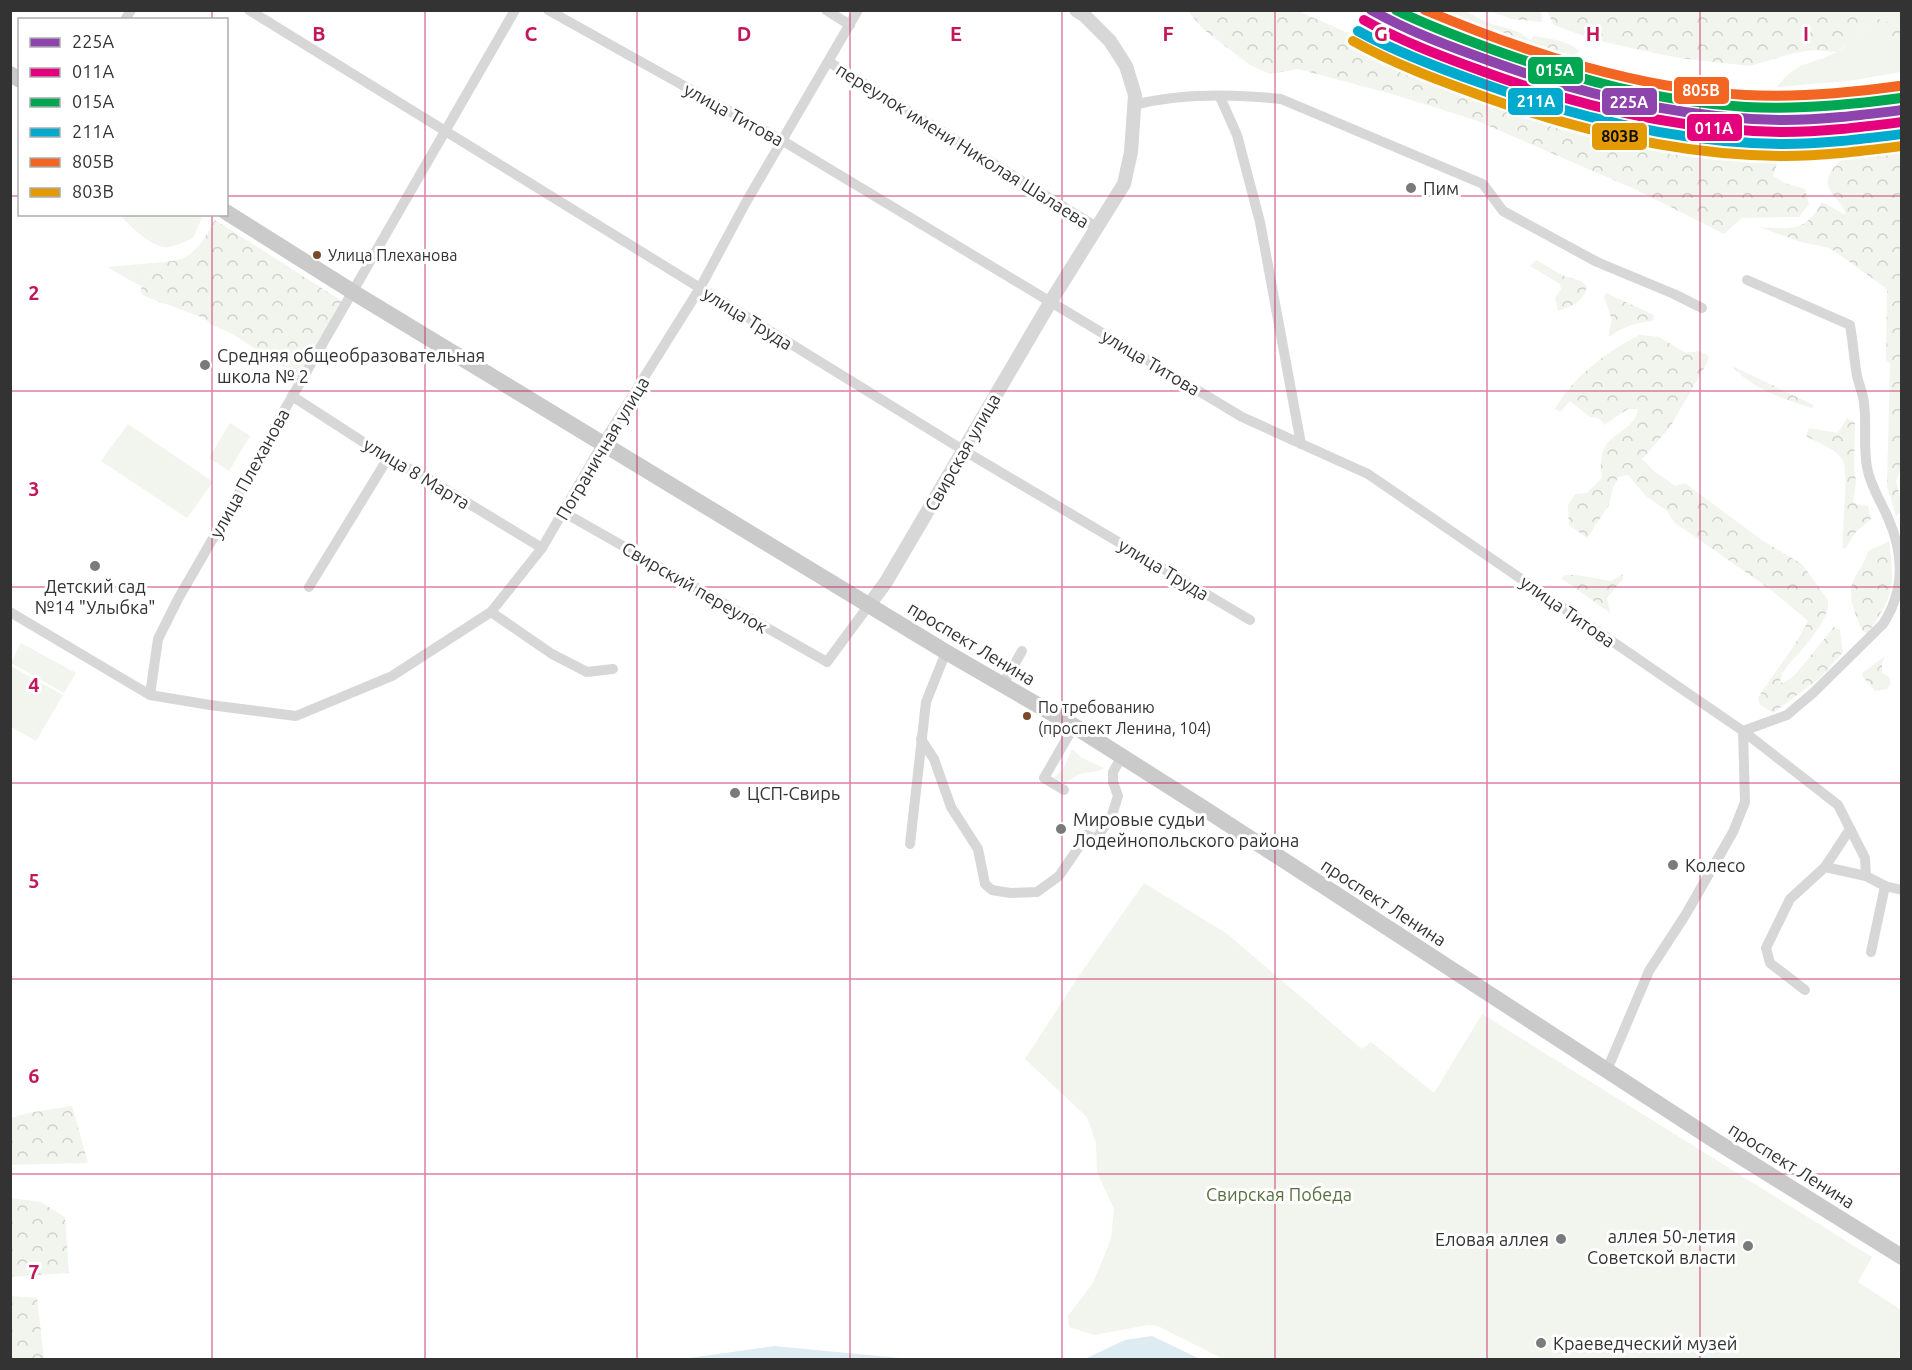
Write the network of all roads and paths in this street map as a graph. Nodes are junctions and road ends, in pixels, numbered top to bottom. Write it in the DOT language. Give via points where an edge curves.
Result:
graph roads {
  1 [pos="249,10"];
  2 [pos="514,10"];
  3 [pos="548,10"];
  4 [pos="826,10"];
  5 [pos="858,10"];
  6 [pos="1076,10"];
  7 [pos="850,24"];
  8 [pos="829,62"];
  9 [pos="1220,97"];
  10 [pos="1134,105"];
  11 [pos="444,131"];
  12 [pos="783,141"];
  13 [pos="228,213"];
  14 [pos="1095,232"];
  15 [pos="1747,280"];
  16 [pos="700,288"];
  17 [pos="352,291"];
  18 [pos="1051,301"];
  19 [pos="1702,308"];
  20 [pos="292,396"];
  21 [pos="603,443"];
  22 [pos="1301,444"];
  23 [pos="963,450"];
  24 [pos="388,458"];
  25 [pos="563,512"];
  26 [pos="542,548"];
  27 [pos="309,587"];
  28 [pos="869,605"];
  29 [pos="491,612"];
  30 [pos="12,617"];
  31 [pos="1250,620"];
  32 [pos="1022,651"];
  33 [pos="946,652"];
  34 [pos="827,662"];
  35 [pos="613,669"];
  36 [pos="1004,684"];
  37 [pos="150,695"];
  38 [pos="1074,726"];
  39 [pos="1743,731"];
  40 [pos="921,739"];
  41 [pos="1122,756"];
  42 [pos="1064,790"];
  43 [pos="1850,830"];
  44 [pos="910,844"];
  45 [pos="1825,867"];
  46 [pos="1866,876"];
  47 [pos="1885,886"];
  48 [pos="1902,890"];
  49 [pos="1871,952"];
  50 [pos="1805,990"];
  51 [pos="1607,1070"];
  52 [pos="1902,1257"];
  1 -- 11 [label="street, улица Труда"];
  2 -- 11 [label="street, улица Плеханова"];
  3 -- 12 [label="street, улица Титова"];
  4 -- 7 [label="street"];
  5 -- 7 [label="street, Пограничная улица"];
  6 -- 10 [label="street, Свирская улица" via="1110,41 1121,57 1135,95"];
  7 -- 8 [label="street, Пограничная улица"];
  8 -- 12 [label="street, Пограничная улица"];
  8 -- 14 [label="street, переулок имени Николая Шалаева"];
  9 -- 10 [label="street" via="1160,98"];
  9 -- 19 [label="street" via="1281,99 1483,184 1503,211 1597,262"];
  9 -- 22 [label="street" via="1237,135 1260,222"];
  10 -- 14 [label="street, Свирская улица" via="1124,184"];
  11 -- 16 [label="street, улица Труда"];
  11 -- 17 [label="street, улица Плеханова"];
  12 -- 16 [label="street, Пограничная улица"];
  12 -- 18 [label="street, улица Титова"];
  13 -- 17 [label="main road, проспект Ленина"];
  14 -- 18 [label="street, Свирская улица"];
  15 -- 39 [label="street" via="1850,325 1864,402 1867,470 1897,543 1900,578 1883,624 1813,693 1787,715"];
  16 -- 21 [label="street, Пограничная улица"];
  16 -- 23 [label="street, улица Труда"];
  17 -- 20 [label="street, улица Плеханова"];
  17 -- 21 [label="main road, проспект Ленина"];
  18 -- 22 [label="street, улица Титова" via="1242,417"];
  18 -- 23 [label="street, Свирская улица"];
  20 -- 24 [label="street, улица 8 Марта"];
  20 -- 37 [label="street, улица Плеханова" via="158,639"];
  21 -- 25 [label="street, Пограничная улица"];
  21 -- 28 [label="main road, проспект Ленина"];
  22 -- 39 [label="street, улица Титова" via="1368,474"];
  23 -- 28 [label="street, Свирская улица"];
  23 -- 31 [label="street, улица Труда"];
  24 -- 26 [label="street, улица 8 Марта"];
  24 -- 27 [label="street"];
  25 -- 26 [label="street, Пограничная улица"];
  25 -- 34 [label="street, Свирский переулок"];
  26 -- 29 [label="street, Пограничная улица"];
  28 -- 33 [label="main road, проспект Ленина"];
  28 -- 34 [label="street, Свирская улица"];
  29 -- 35 [label="street" via="552,654 587,672"];
  29 -- 37 [label="street, Пограничная улица" via="392,676 296,716"];
  30 -- 37 [label="street"];
  32 -- 36 [label="street"];
  33 -- 36 [label="main road, проспект Ленина"];
  33 -- 40 [label="street" via="926,702"];
  36 -- 38 [label="main road, проспект Ленина"];
  38 -- 41 [label="main road, проспект Ленина"];
  38 -- 42 [label="street" via="1044,778"];
  39 -- 43 [label="street, улица Титова" via="1838,805"];
  39 -- 51 [label="street" via="1745,802 1733,832 1649,971"];
  40 -- 41 [label="street" via="934,759 951,807 978,849 985,884 992,890 1010,893 1037,892 1059,876 1087,835 1096,839 1113,815 1118,796 1113,772"];
  40 -- 44 [label="street"];
  41 -- 51 [label="main road, проспект Ленина"];
  43 -- 45 [label="street"];
  43 -- 46 [label="street, улица Титова" via="1865,858"];
  45 -- 46 [label="street"];
  45 -- 50 [label="street" via="1790,900 1766,948 1770,963"];
  46 -- 47 [label="street"];
  47 -- 48 [label="street"];
  47 -- 49 [label="street"];
  51 -- 52 [label="main road, проспект Ленина"];
}
